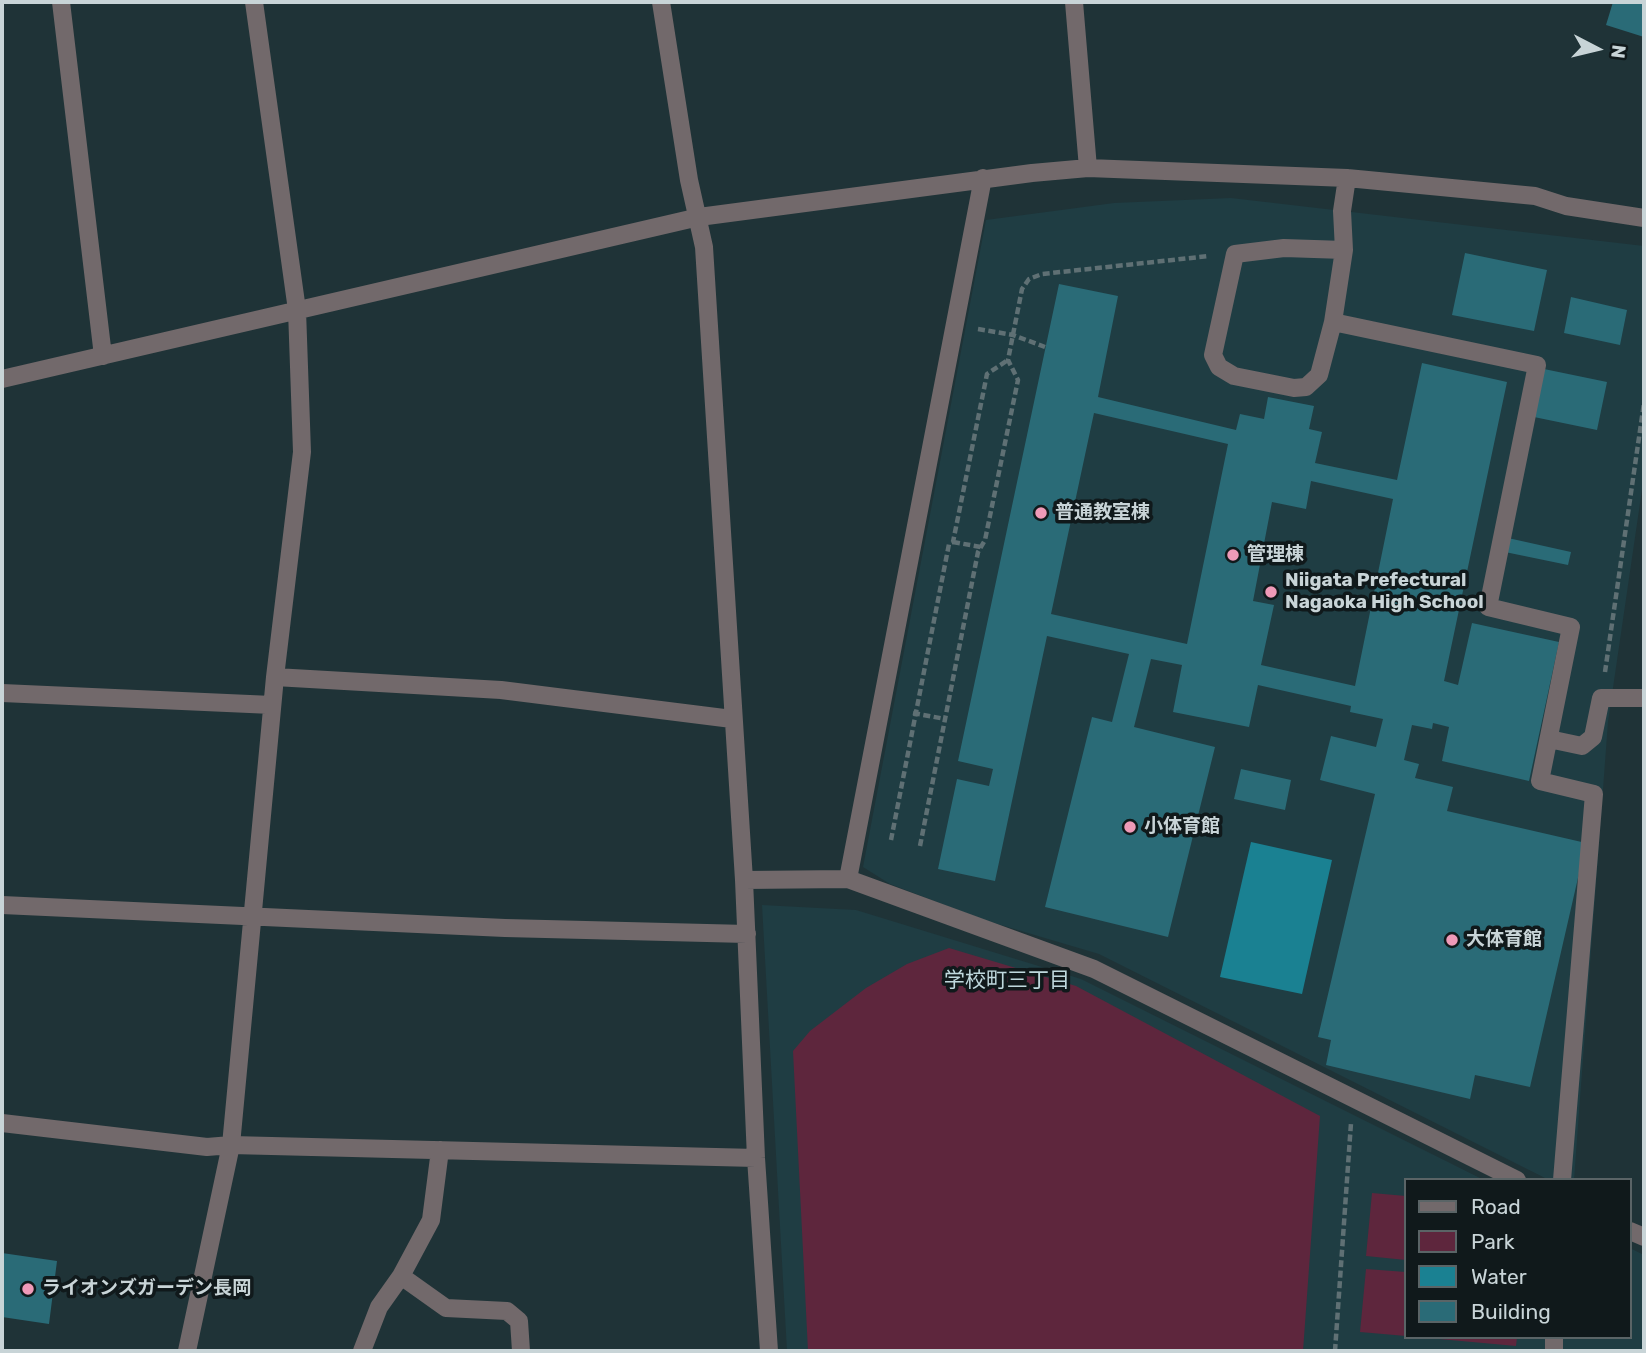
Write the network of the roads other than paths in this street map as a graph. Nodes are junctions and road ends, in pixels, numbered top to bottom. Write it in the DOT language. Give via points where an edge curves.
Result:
graph roads {
  1 [pos="61,2"];
  2 [pos="254,2"];
  3 [pos="661,2"];
  4 [pos="1074,2"];
  5 [pos="1088,168"];
  6 [pos="983,178"];
  7 [pos="1347,178"];
  8 [pos="699,217"];
  9 [pos="1644,218"];
  10 [pos="1345,250"];
  11 [pos="297,310"];
  12 [pos="1333,321"];
  13 [pos="103,356"];
  14 [pos="2,379"];
  15 [pos="275,677"];
  16 [pos="2,693"];
  17 [pos="1644,698"];
  18 [pos="272,705"];
  19 [pos="732,719"];
  20 [pos="1549,739"];
  21 [pos="848,879"];
  22 [pos="744,880"];
  23 [pos="2,905"];
  24 [pos="252,918"];
  25 [pos="747,934"];
  26 [pos="2,1123"];
  27 [pos="231,1144"];
  28 [pos="440,1150"];
  29 [pos="756,1158"];
  30 [pos="1513,1178"];
  31 [pos="1562,1178"];
  32 [pos="401,1276"];
  33 [pos="187,1351"];
  34 [pos="362,1351"];
  35 [pos="521,1351"];
  36 [pos="769,1351"];
  1 -- 13 [label="street"];
  2 -- 11 [label="street"];
  3 -- 8 [label="street"];
  4 -- 5 [label="street"];
  5 -- 6 [label="street"];
  5 -- 7 [label="street"];
  6 -- 8 [label="street"];
  6 -- 21 [label="street"];
  7 -- 9 [label="street" via="1535,196 1566,206"];
  7 -- 10 [label="street" via="1342,211"];
  8 -- 11 [label="street"];
  8 -- 19 [label="street"];
  10 -- 12 [label="street"];
  10 -- 12 [label="street" via="1284,248 1235,254 1213,355 1219,367 1234,376 1293,394 1320,375"];
  11 -- 13 [label="street"];
  11 -- 15 [label="street" via="302,452"];
  12 -- 20 [label="street" via="1537,365 1488,607 1572,627"];
  13 -- 14 [label="street"];
  15 -- 18 [label="street"];
  15 -- 19 [label="street" via="501,690"];
  16 -- 18 [label="street"];
  17 -- 20 [label="street" via="1601,698 1593,737 1582,746"];
  18 -- 24 [label="street"];
  19 -- 22 [label="street"];
  20 -- 31 [label="street" via="1540,781 1594,794"];
  21 -- 22 [label="street"];
  21 -- 30 [label="street" via="1094,969"];
  22 -- 25 [label="street"];
  23 -- 24 [label="street"];
  24 -- 25 [label="street"];
  24 -- 27 [label="street"];
  25 -- 29 [label="street"];
  26 -- 27 [label="street" via="207,1147"];
  27 -- 28 [label="street"];
  27 -- 33 [label="street"];
  28 -- 29 [label="street"];
  28 -- 32 [label="street" via="431,1220"];
  29 -- 36 [label="street"];
  32 -- 34 [label="street" via="379,1307"];
  32 -- 35 [label="street" via="446,1308 508,1311 519,1321"];
}
